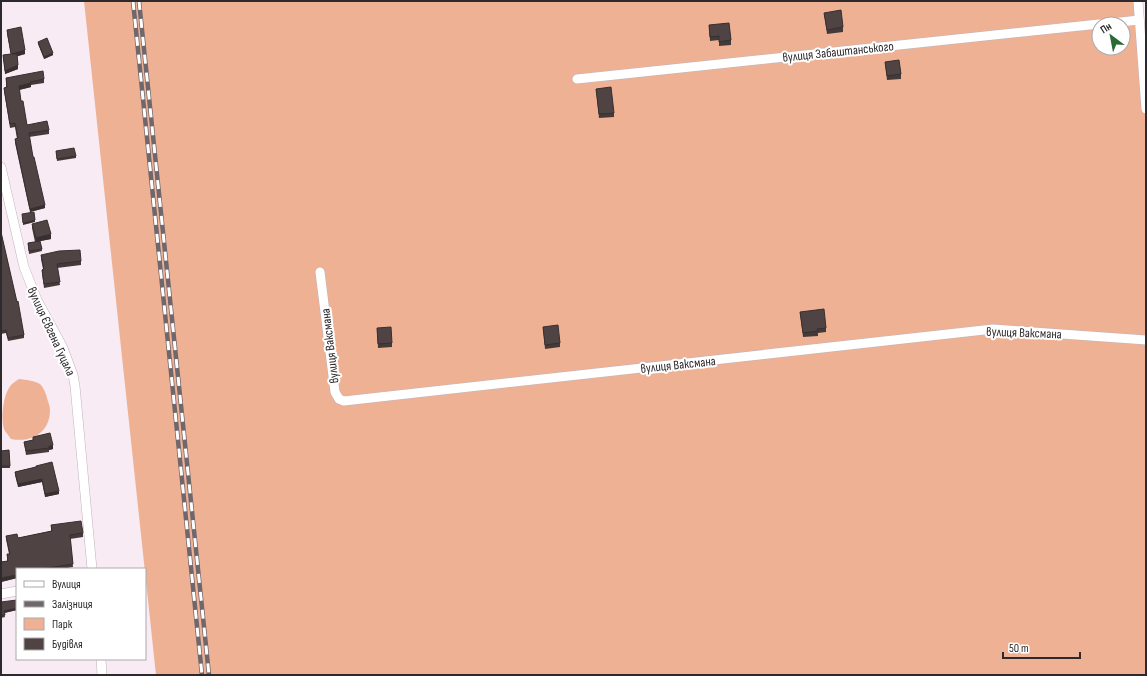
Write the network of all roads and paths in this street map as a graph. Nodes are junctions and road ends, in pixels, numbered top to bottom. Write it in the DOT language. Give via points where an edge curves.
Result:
graph roads {
  1 [pos="1138,1"];
  2 [pos="1140,20"];
  3 [pos="1131,21"];
  4 [pos="1091,25"];
  5 [pos="577,79"];
  6 [pos="1146,109"];
  7 [pos="1,167"];
  8 [pos="320,272"];
  9 [pos="1146,340"];
  10 [pos="92,568"];
  11 [pos="16,591"];
  12 [pos="1,594"];
  13 [pos="101,660"];
  14 [pos="102,675"];
  1 -- 2 [label="street"];
  2 -- 3 [label="street"];
  2 -- 6 [label="street"];
  4 -- 5 [label="street, вулиця Забаштанського"];
  7 -- 10 [label="street, вулиця Євгена Гуцала" via="28,278 63,348 74,380"];
  8 -- 9 [label="street, вулиця Ваксмана" via="335,392 339,399 344,401 993,329"];
  11 -- 12 [label="street"];
  13 -- 14 [label="street"];
}
